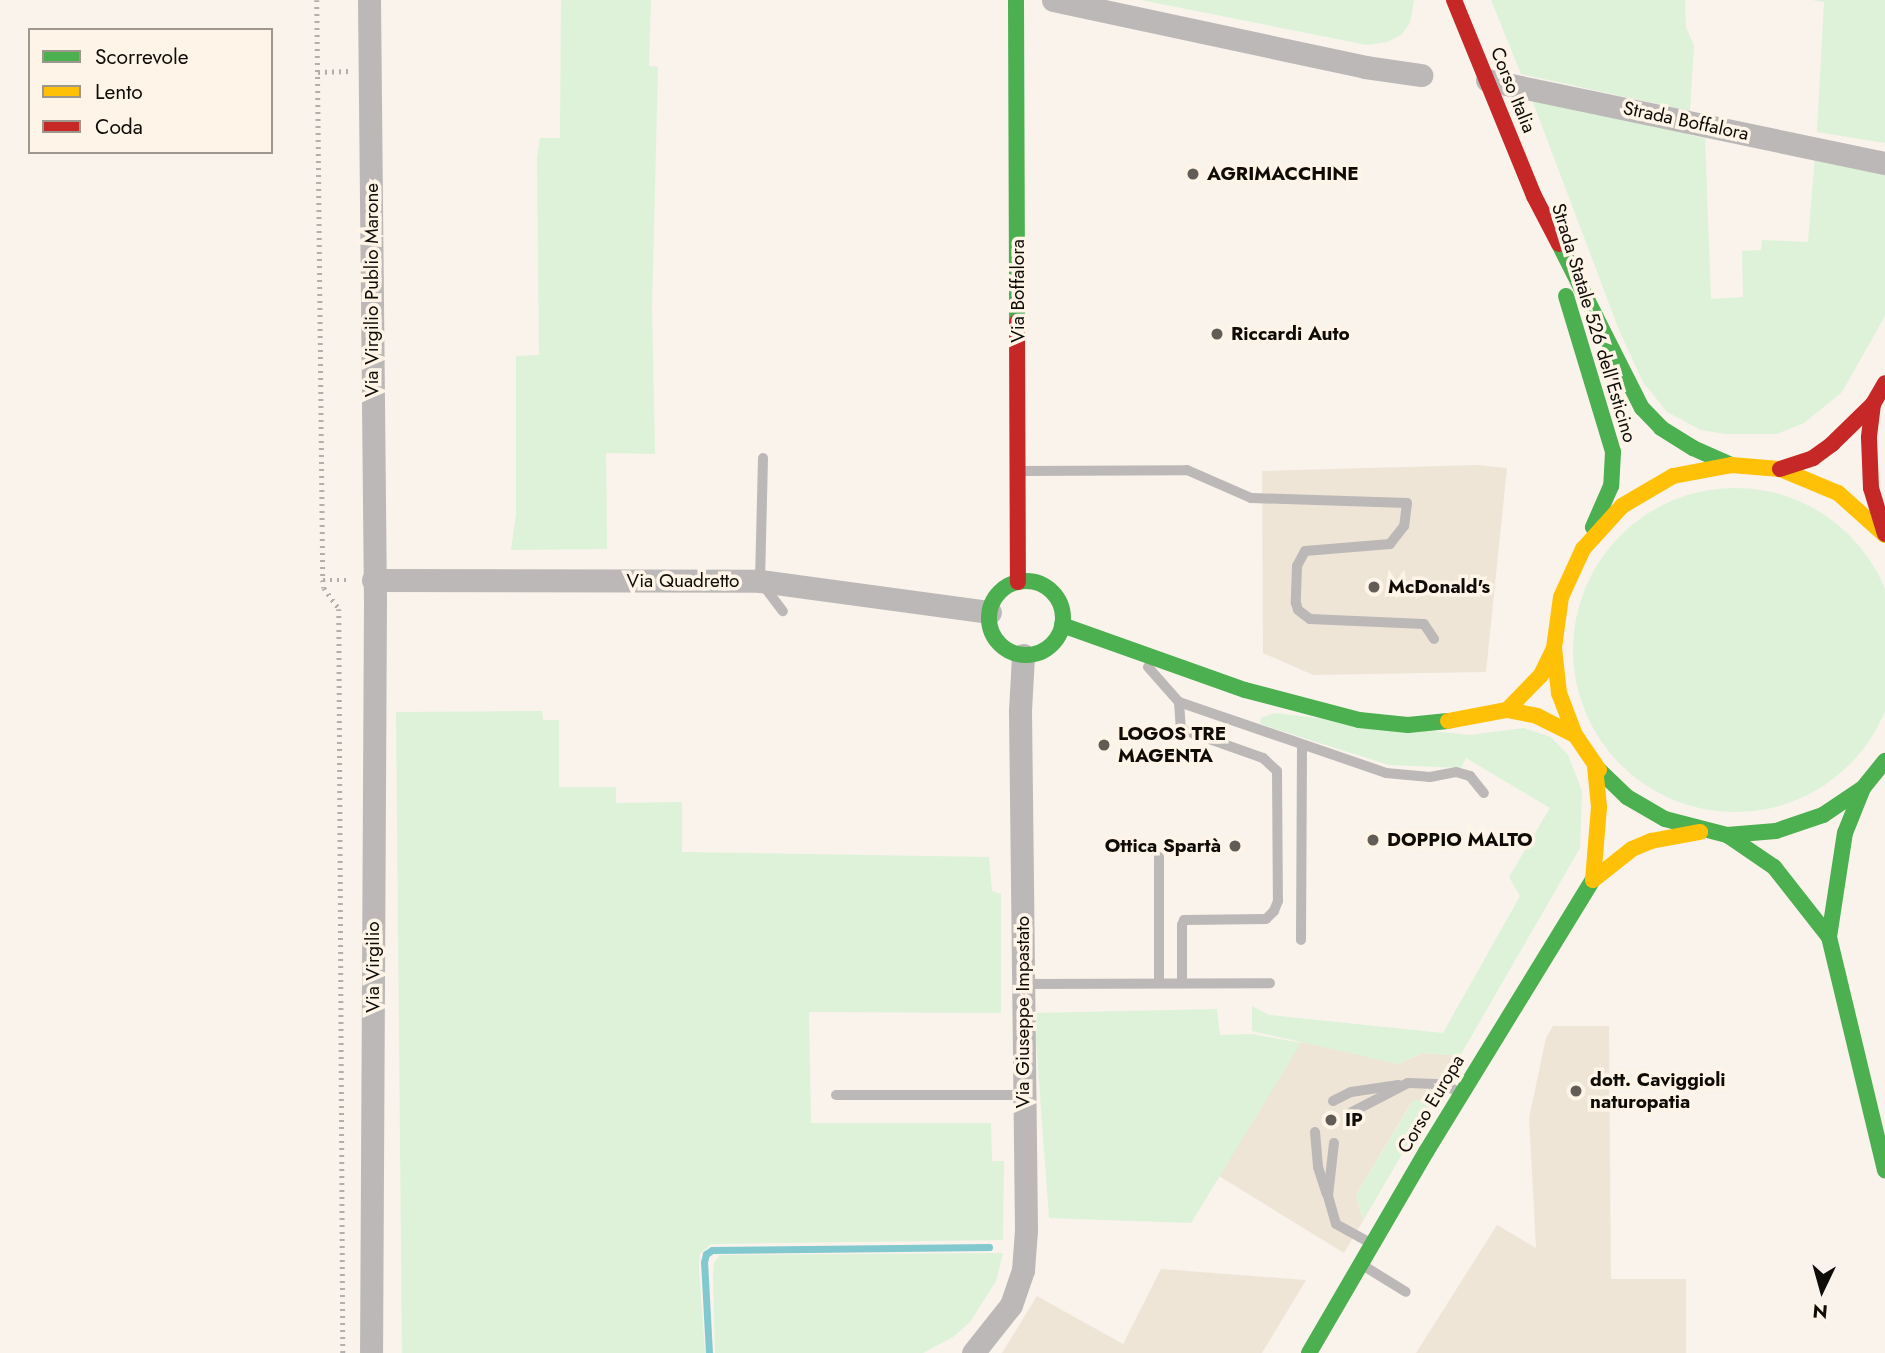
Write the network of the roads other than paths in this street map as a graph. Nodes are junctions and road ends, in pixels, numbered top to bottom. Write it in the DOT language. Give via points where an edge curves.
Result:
graph roads {
  1 [pos="369,0"];
  2 [pos="1016,0"];
  3 [pos="1053,0"];
  4 [pos="1454,0"];
  5 [pos="1421,75"];
  6 [pos="1486,80"];
  7 [pos="1885,163"];
  8 [pos="1534,196"];
  9 [pos="1885,383"];
  10 [pos="1872,404"];
  11 [pos="763,458"];
  12 [pos="1731,464"];
  13 [pos="1780,469"];
  14 [pos="1018,471"];
  15 [pos="1885,535"];
  16 [pos="1583,549"];
  17 [pos="373,580"];
  18 [pos="760,581"];
  19 [pos="1018,582"];
  20 [pos="783,611"];
  21 [pos="990,612"];
  22 [pos="1062,625"];
  23 [pos="1434,639"];
  24 [pos="1554,648"];
  25 [pos="1135,652"];
  26 [pos="1023,654"];
  27 [pos="1179,702"];
  28 [pos="1507,710"];
  29 [pos="1575,735"];
  30 [pos="1302,745"];
  31 [pos="1885,761"];
  32 [pos="1595,766"];
  33 [pos="1863,788"];
  34 [pos="1484,793"];
  35 [pos="1707,832"];
  36 [pos="1727,835"];
  37 [pos="1159,857"];
  38 [pos="1594,880"];
  39 [pos="1829,937"];
  40 [pos="1301,940"];
  41 [pos="1182,981"];
  42 [pos="1159,982"];
  43 [pos="1270,983"];
  44 [pos="1024,984"];
  45 [pos="1408,1083"];
  46 [pos="1462,1094"];
  47 [pos="836,1095"];
  48 [pos="1024,1096"];
  49 [pos="1333,1101"];
  50 [pos="1352,1112"];
  51 [pos="1315,1132"];
  52 [pos="1334,1143"];
  53 [pos="1885,1170"];
  54 [pos="1328,1196"];
  55 [pos="1373,1244"];
  56 [pos="1361,1264"];
  57 [pos="1406,1292"];
  58 [pos="371,1353"];
  59 [pos="973,1353"];
  60 [pos="1309,1353"];
  1 -- 17 [label="street, Via Virgilio Publio Marone"];
  2 -- 14 [label="main road, Via Boffalora"];
  3 -- 5 [label="street"];
  4 -- 6 [label="main road, Corso Italia"];
  6 -- 7 [label="street, Strada Boffalora"];
  6 -- 8 [label="main road, Corso Italia"];
  8 -- 12 [label="main road, Strada Statale 526 dell'Esticino" via="1642,408 1672,435"];
  8 -- 16 [label="main road, Strada Statale 526 dell'Esticino" via="1613,452 1611,486"];
  9 -- 10 [label="main road, Corso Europa"];
  10 -- 13 [label="main road, Corso Europa" via="1813,458"];
  10 -- 15 [label="main road, Corso Europa" via="1871,488"];
  11 -- 18 [label="lane"];
  12 -- 13 [label="main road, Corso Europa"];
  12 -- 16 [label="main road, Corso Europa" via="1673,476 1622,506"];
  13 -- 15 [label="main road, Corso Europa" via="1838,493"];
  14 -- 19 [label="main road, Via Boffalora"];
  14 -- 23 [label="lane" via="1187,470 1251,498 1407,503 1404,526 1390,544 1305,551 1297,566 1296,603 1310,619 1424,624"];
  16 -- 24 [label="main road, Corso Europa" via="1561,597"];
  17 -- 18 [label="street, Via Quadretto"];
  17 -- 58 [label="street, Via Virgilio"];
  18 -- 20 [label="lane"];
  18 -- 21 [label="street, Via Quadretto"];
  19 -- 21 [label="main road" via="1001,590"];
  19 -- 22 [label="main road" via="1033,582 1052,592 1062,611"];
  21 -- 26 [label="main road" via="995,638 1010,651"];
  22 -- 25 [label="main road"];
  22 -- 26 [label="main road" via="1045,649"];
  24 -- 28 [label="main road" via="1541,675"];
  24 -- 29 [label="main road, Corso Europa" via="1559,693"];
  25 -- 27 [label="lane"];
  25 -- 28 [label="main road" via="1245,691 1359,720 1408,725 1465,720"];
  26 -- 44 [label="street, Via Giuseppe Impastato"];
  27 -- 30 [label="lane"];
  27 -- 41 [label="lane" via="1181,729 1263,758 1277,771 1278,901 1274,911 1266,919 1184,920"];
  28 -- 29 [label="main road" via="1537,716"];
  29 -- 32 [label="main road, Corso Europa"];
  30 -- 34 [label="lane" via="1386,773 1430,777 1456,772 1470,776"];
  30 -- 40 [label="lane"];
  31 -- 33 [label="main road, Corso Europa"];
  32 -- 35 [label="main road, Corso Europa" via="1627,797 1665,819"];
  32 -- 38 [label="main road, Corso Europa" via="1599,807"];
  33 -- 36 [label="main road, Corso Europa" via="1823,815 1776,831"];
  33 -- 39 [label="main road" via="1845,833"];
  35 -- 36 [label="main road, Corso Europa"];
  35 -- 38 [label="main road, Corso Europa" via="1651,841 1632,849"];
  36 -- 39 [label="main road" via="1774,867"];
  37 -- 42 [label="lane"];
  38 -- 46 [label="main road, Corso Europa"];
  39 -- 53 [label="main road"];
  41 -- 42 [label="lane"];
  41 -- 43 [label="lane"];
  42 -- 44 [label="lane"];
  44 -- 48 [label="street, Via Giuseppe Impastato"];
  45 -- 46 [label="lane" via="1443,1084"];
  45 -- 49 [label="lane" via="1351,1092"];
  45 -- 50 [label="lane"];
  46 -- 55 [label="main road, Corso Europa"];
  47 -- 48 [label="lane"];
  48 -- 59 [label="street, Via Giuseppe Impastato" via="1023,1270 1012,1305"];
  51 -- 54 [label="lane" via="1318,1167"];
  52 -- 54 [label="lane"];
  54 -- 55 [label="lane" via="1336,1224"];
  55 -- 56 [label="main road, Corso Europa"];
  56 -- 57 [label="lane"];
  56 -- 60 [label="main road, Corso Europa"];
}
